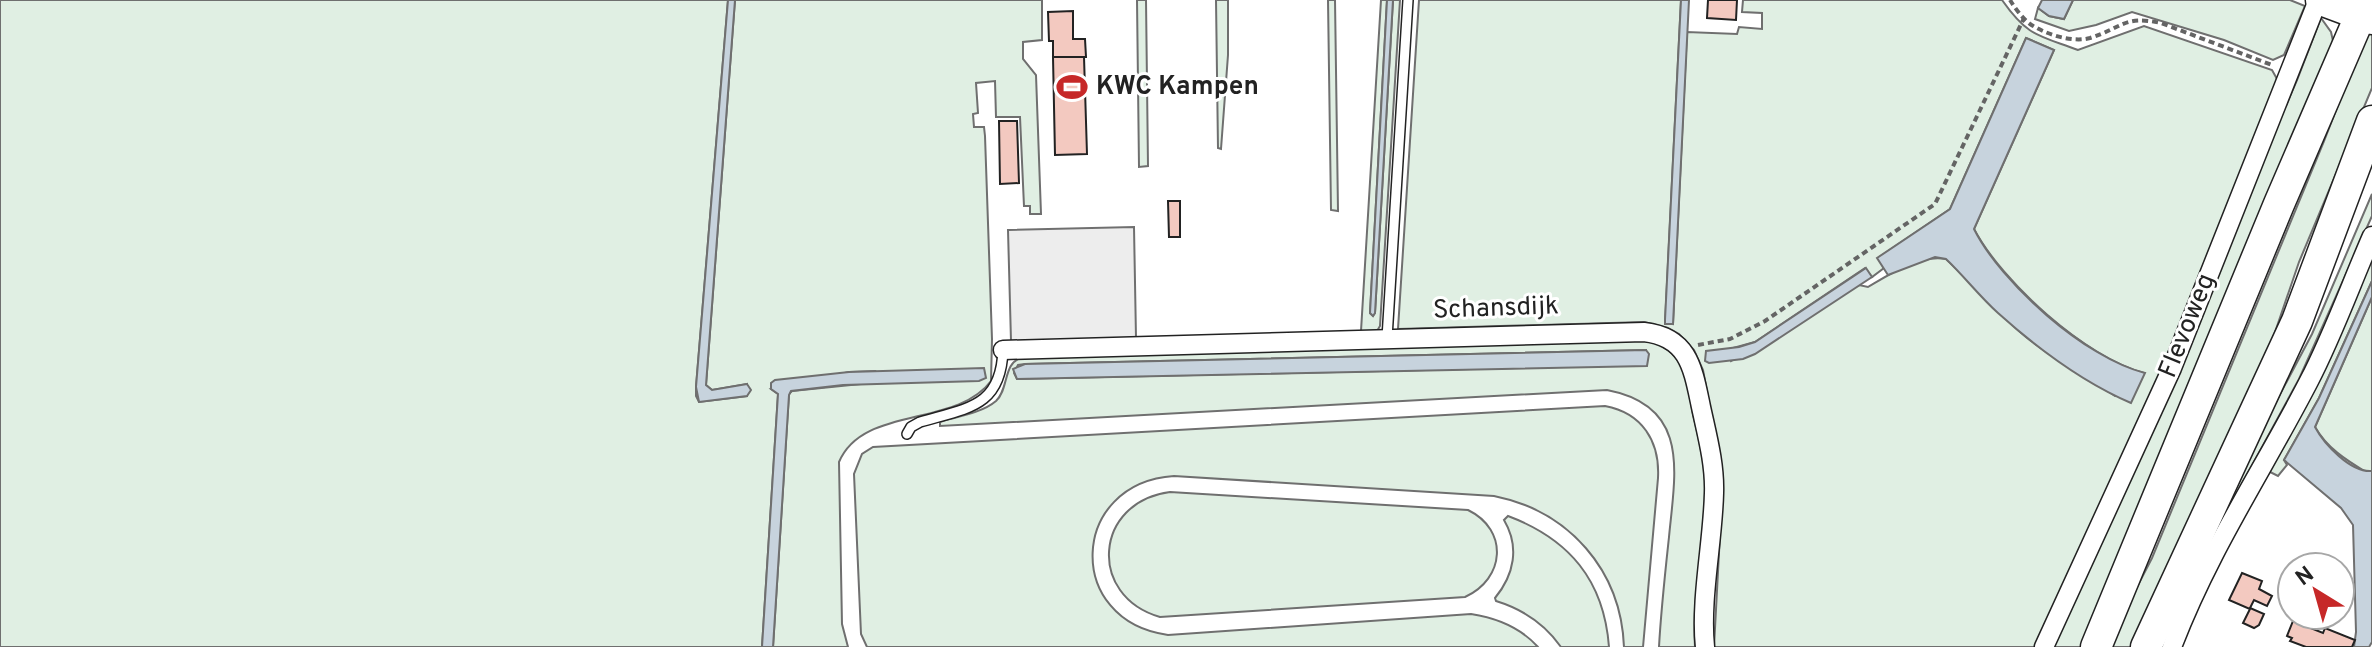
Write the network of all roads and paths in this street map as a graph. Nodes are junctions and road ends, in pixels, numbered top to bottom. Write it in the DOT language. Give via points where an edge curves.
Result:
graph roads {
  1 [pos="1408,0"];
  2 [pos="2010,0"];
  3 [pos="2320,0"];
  4 [pos="2367,12"];
  5 [pos="2024,18"];
  6 [pos="2289,71"];
  7 [pos="2372,121"];
  8 [pos="2372,236"];
  9 [pos="1387,338"];
  10 [pos="1680,348"];
  11 [pos="1003,350"];
  12 [pos="907,434"];
  13 [pos="1705,647"];
  14 [pos="2044,647"];
  15 [pos="2096,647"];
  16 [pos="2146,647"];
  17 [pos="2172,647"];
  1 -- 9 [label="lane"];
  2 -- 5 [label="path"];
  3 -- 4 [label="highway"];
  3 -- 6 [label="street, Flevoweg"];
  4 -- 15 [label="highway, Flevoweg" via="2279,204"];
  5 -- 6 [label="path" via="2077,40 2143,19"];
  5 -- 10 [label="path" via="1935,204 1765,321 1730,339"];
  6 -- 14 [label="street, Flevoweg" via="2172,368"];
  7 -- 16 [label="highway" via="2297,321"];
  8 -- 17 [label="street" via="2310,380 2221,536"];
  9 -- 10 [label="street, Schansdijk" via="1644,332 1664,336"];
  9 -- 11 [label="street, Schansdijk"];
  10 -- 13 [label="street" via="1694,372 1714,477"];
  11 -- 12 [label="lane" via="1001,378 987,397 920,422"];
}
